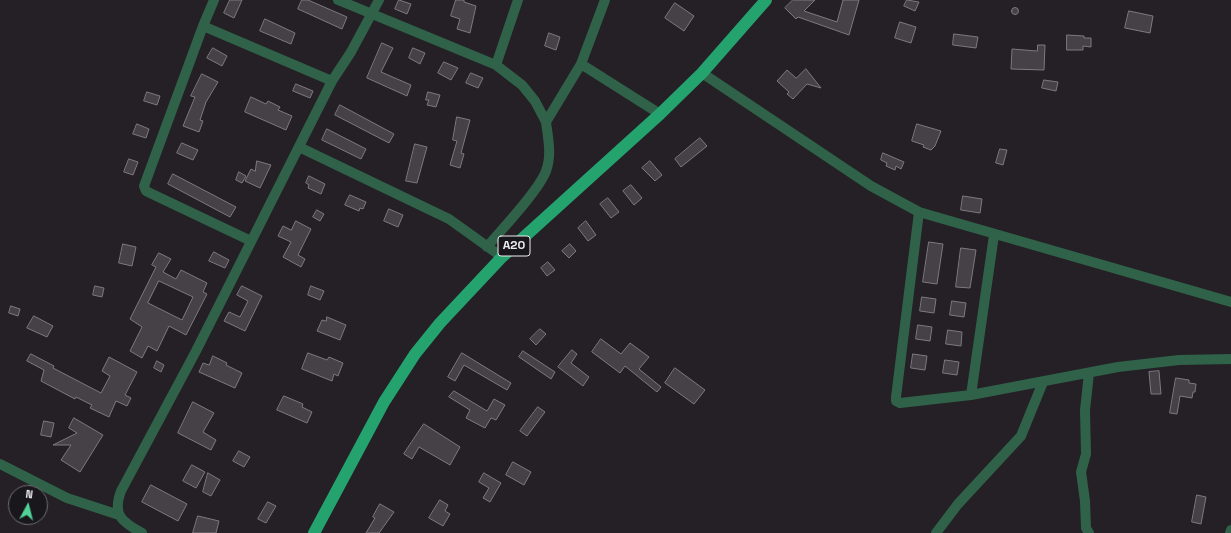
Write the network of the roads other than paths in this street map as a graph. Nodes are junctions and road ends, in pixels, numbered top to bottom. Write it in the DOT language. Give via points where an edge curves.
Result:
graph roads {
  1 [pos="214,0"];
  2 [pos="338,0"];
  3 [pos="379,0"];
  4 [pos="518,0"];
  5 [pos="605,0"];
  6 [pos="766,0"];
  7 [pos="372,14"];
  8 [pos="203,26"];
  9 [pos="581,64"];
  10 [pos="496,65"];
  11 [pos="702,73"];
  12 [pos="332,81"];
  13 [pos="660,114"];
  14 [pos="546,122"];
  15 [pos="299,147"];
  16 [pos="919,212"];
  17 [pos="994,235"];
  18 [pos="251,241"];
  19 [pos="487,246"];
  20 [pos="502,257"];
  21 [pos="1231,302"];
  22 [pos="1231,359"];
  23 [pos="1089,373"];
  24 [pos="1043,382"];
  25 [pos="971,395"];
  26 [pos="0,464"];
  27 [pos="118,515"];
  28 [pos="1231,530"];
  29 [pos="142,533"];
  30 [pos="314,533"];
  31 [pos="936,533"];
  32 [pos="1089,533"];
  33 [pos="1230,533"];
  1 -- 8 [label="street"];
  2 -- 7 [label="street"];
  3 -- 7 [label="street"];
  4 -- 10 [label="street"];
  5 -- 9 [label="street"];
  6 -- 11 [label="main road, A20"];
  7 -- 10 [label="street"];
  7 -- 12 [label="street"];
  8 -- 12 [label="street"];
  8 -- 18 [label="street" via="144,186 146,191"];
  9 -- 13 [label="street"];
  9 -- 14 [label="street"];
  10 -- 14 [label="street" via="535,100"];
  11 -- 13 [label="main road, A20"];
  11 -- 16 [label="street" via="871,186"];
  12 -- 15 [label="street"];
  13 -- 20 [label="main road, A20"];
  14 -- 19 [label="street" via="549,142 546,171 538,185"];
  15 -- 18 [label="street"];
  15 -- 19 [label="street" via="449,219"];
  16 -- 17 [label="street"];
  16 -- 25 [label="street" via="896,400 904,402"];
  17 -- 21 [label="street"];
  17 -- 25 [label="street"];
  18 -- 27 [label="street" via="121,491"];
  19 -- 20 [label="street"];
  20 -- 30 [label="main road, A20" via="452,309 415,354 378,412"];
  22 -- 23 [label="street" via="1154,362"];
  23 -- 24 [label="street"];
  23 -- 32 [label="street" via="1085,410 1086,454 1081,472 1086,528"];
  24 -- 25 [label="street"];
  24 -- 31 [label="street" via="1021,436 958,504"];
  26 -- 27 [label="street" via="67,498"];
  27 -- 29 [label="street" via="130,527"];
  28 -- 33 [label="street"];
}
